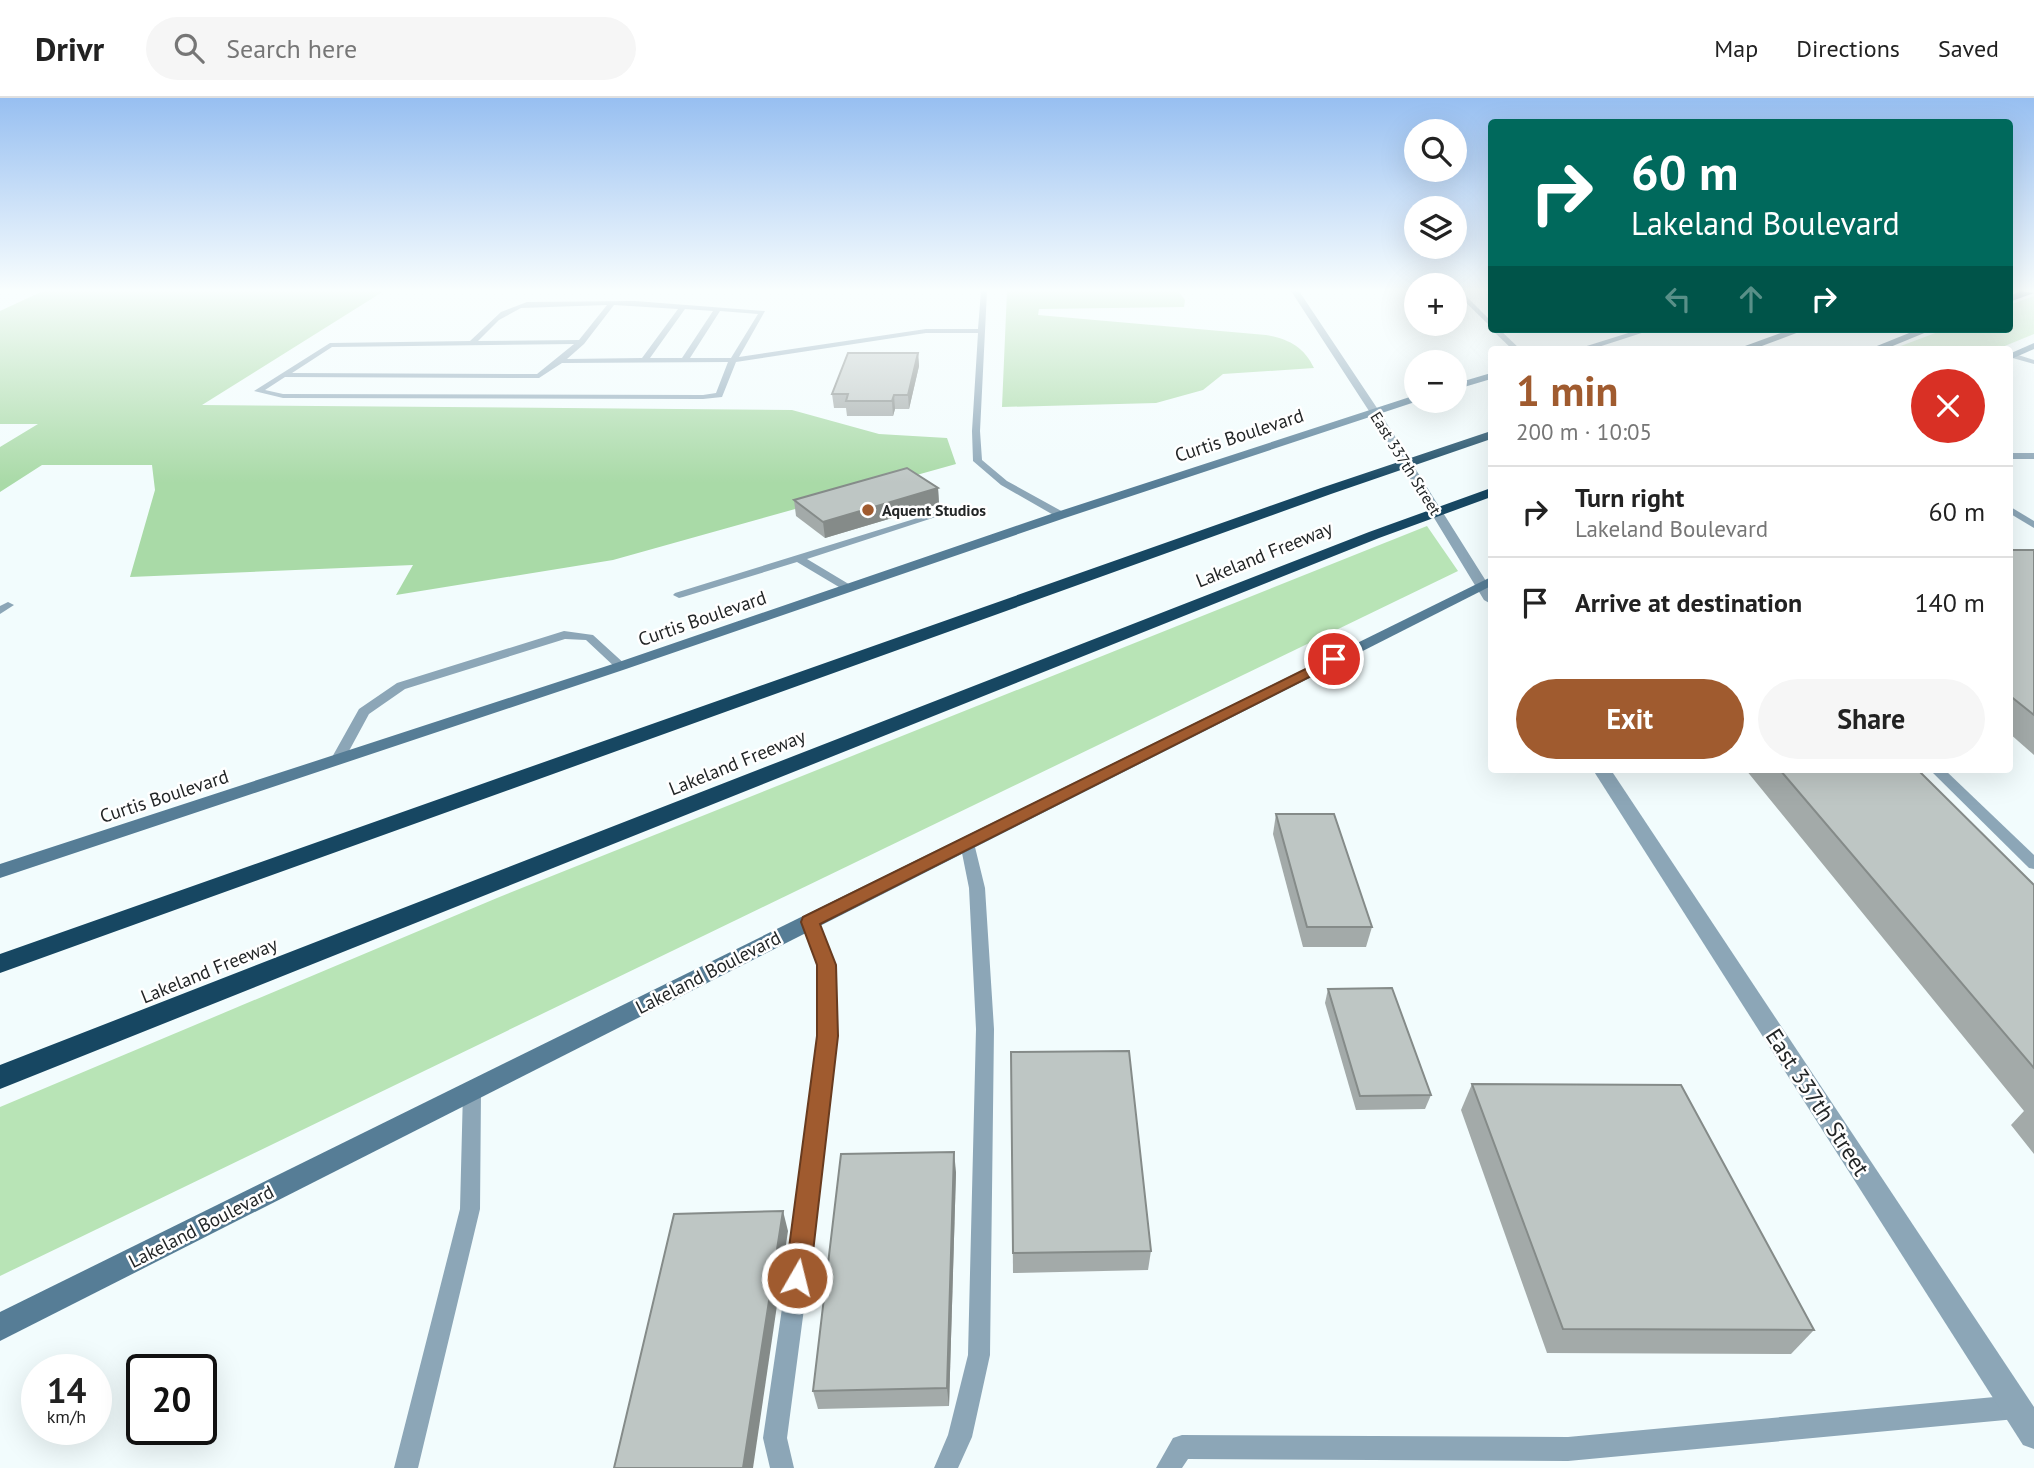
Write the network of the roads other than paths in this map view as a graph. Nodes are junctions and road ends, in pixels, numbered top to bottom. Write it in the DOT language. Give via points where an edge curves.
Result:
graph roads {
  1 [pos="314,355"];
  2 [pos="567,355"];
  3 [pos="649,355"];
  4 [pos="687,355"];
  5 [pos="736,355"];
  6 [pos="767,355"];
  7 [pos="981,355"];
  8 [pos="1337,355"];
  9 [pos="2013,357"];
  10 [pos="684,360"];
  11 [pos="733,360"];
  12 [pos="560,361"];
  13 [pos="645,361"];
  14 [pos="2034,362"];
  15 [pos="282,375"];
  16 [pos="1488,377"];
  17 [pos="1467,383"];
  18 [pos="1404,402"];
  19 [pos="1374,411"];
  20 [pos="1488,436"];
  21 [pos="2013,456"];
  22 [pos="2034,456"];
  23 [pos="1488,493"];
  24 [pos="2013,512"];
  25 [pos="943,513"];
  26 [pos="1061,515"];
  27 [pos="2034,525"];
  28 [pos="799,558"];
  29 [pos="848,588"];
  30 [pos="1488,589"];
  31 [pos="679,596"];
  32 [pos="621,666"];
  33 [pos="338,759"];
  34 [pos="1604,773"];
  35 [pos="1940,773"];
  36 [pos="967,843"];
  37 [pos="2034,864"];
  38 [pos="0,871"];
  39 [pos="810,922"];
  40 [pos="0,964"];
  41 [pos="0,1077"];
  42 [pos="472,1091"];
  43 [pos="0,1327"];
  44 [pos="2016,1407"];
  45 [pos="2034,1434"];
  46 [pos="406,1468"];
  47 [pos="782,1468"];
  48 [pos="946,1468"];
  49 [pos="1167,1468"];
  1 -- 15 [label="lane"];
  2 -- 12 [label="lane"];
  3 -- 13 [label="lane"];
  4 -- 10 [label="lane"];
  5 -- 11 [label="lane"];
  6 -- 11 [label="lane"];
  7 -- 26 [label="lane" via="978,461 1004,483"];
  8 -- 19 [label="street, East 337th Street"];
  9 -- 14 [label="lane"];
  10 -- 11 [label="lane"];
  10 -- 13 [label="lane"];
  11 -- 15 [label="lane" via="719,395 703,397 283,396 258,391"];
  12 -- 13 [label="lane"];
  12 -- 15 [label="lane" via="539,376"];
  16 -- 17 [label="street"];
  18 -- 19 [label="street, Curtis Boulevard"];
  19 -- 26 [label="street, Curtis Boulevard"];
  19 -- 30 [label="street, East 337th Street"];
  20 -- 40 [label="highway, Lakeland Freeway"];
  21 -- 22 [label="lane"];
  23 -- 41 [label="highway, Lakeland Freeway"];
  24 -- 27 [label="lane"];
  25 -- 28 [label="lane"];
  26 -- 29 [label="street, Curtis Boulevard"];
  28 -- 29 [label="lane"];
  28 -- 31 [label="lane"];
  29 -- 32 [label="street, Curtis Boulevard"];
  30 -- 36 [label="street, Lakeland Boulevard"];
  32 -- 33 [label="street, Curtis Boulevard"];
  32 -- 33 [label="lane" via="589,637 564,635 401,686 364,712"];
  33 -- 38 [label="street, Curtis Boulevard"];
  34 -- 44 [label="street, East 337th Street"];
  35 -- 37 [label="lane"];
  36 -- 39 [label="street, Lakeland Boulevard"];
  36 -- 48 [label="lane" via="976,888 985,1030 979,1355 960,1437"];
  39 -- 42 [label="street, Lakeland Boulevard"];
  39 -- 47 [label="lane" via="827,965 827,1036 775,1438"];
  42 -- 43 [label="street, Lakeland Boulevard"];
  42 -- 46 [label="lane" via="470,1209"];
  44 -- 45 [label="street, East 337th Street"];
  44 -- 49 [label="lane" via="1569,1450 1182,1447"];
}
